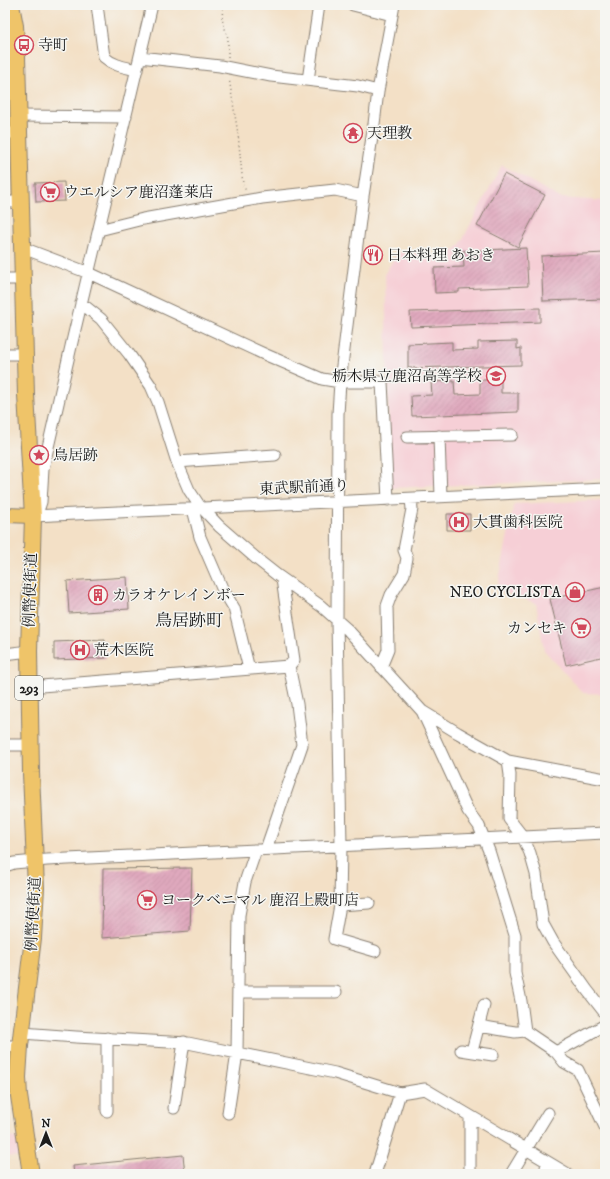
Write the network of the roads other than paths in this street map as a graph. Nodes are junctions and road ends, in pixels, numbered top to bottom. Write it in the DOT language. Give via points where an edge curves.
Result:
graph roads {
  1 [pos="11,5"];
  2 [pos="97,5"];
  3 [pos="152,5"];
  4 [pos="319,5"];
  5 [pos="353,5"];
  6 [pos="393,10"];
  7 [pos="140,57"];
  8 [pos="137,70"];
  9 [pos="308,80"];
  10 [pos="378,91"];
  11 [pos="19,116"];
  12 [pos="126,117"];
  13 [pos="13,133"];
  14 [pos="363,196"];
  15 [pos="5,202"];
  16 [pos="22,202"];
  17 [pos="100,230"];
  18 [pos="23,248"];
  19 [pos="89,273"];
  20 [pos="5,279"];
  21 [pos="23,279"];
  22 [pos="81,303"];
  23 [pos="5,354"];
  24 [pos="25,354"];
  25 [pos="340,382"];
  26 [pos="512,435"];
  27 [pos="439,436"];
  28 [pos="407,437"];
  29 [pos="275,455"];
  30 [pos="177,462"];
  31 [pos="605,489"];
  32 [pos="441,497"];
  33 [pos="411,498"];
  34 [pos="388,500"];
  35 [pos="337,502"];
  36 [pos="198,509"];
  37 [pos="5,515"];
  38 [pos="33,516"];
  39 [pos="282,579"];
  40 [pos="337,621"];
  41 [pos="29,651"];
  42 [pos="5,654"];
  43 [pos="289,666"];
  44 [pos="381,667"];
  45 [pos="249,669"];
  46 [pos="29,687"];
  47 [pos="422,711"];
  48 [pos="5,745"];
  49 [pos="30,745"];
  50 [pos="508,761"];
  51 [pos="605,779"];
  52 [pos="605,833"];
  53 [pos="524,837"];
  54 [pos="483,839"];
  55 [pos="341,846"];
  56 [pos="261,849"];
  57 [pos="35,861"];
  58 [pos="5,866"];
  59 [pos="368,903"];
  60 [pos="340,905"];
  61 [pos="375,951"];
  62 [pos="238,992"];
  63 [pos="336,992"];
  64 [pos="484,1005"];
  65 [pos="605,1013"];
  66 [pos="605,1025"];
  67 [pos="479,1026"];
  68 [pos="525,1031"];
  69 [pos="107,1038"];
  70 [pos="15,1042"];
  71 [pos="184,1042"];
  72 [pos="556,1052"];
  73 [pos="237,1053"];
  74 [pos="494,1055"];
  75 [pos="400,1093"];
  76 [pos="174,1108"];
  77 [pos="107,1111"];
  78 [pos="548,1113"];
  79 [pos="228,1114"];
  80 [pos="470,1116"];
  81 [pos="604,1119"];
  82 [pos="526,1149"];
  83 [pos="547,1162"];
  84 [pos="31,1174"];
  85 [pos="375,1174"];
  86 [pos="470,1174"];
  87 [pos="511,1174"];
  88 [pos="545,1174"];
  89 [pos="568,1174"];
  1 -- 11 [label="highway, 例幣使街道 / 293" via="16,42"];
  2 -- 8 [label="street" via="104,57 117,66"];
  3 -- 7 [label="street"];
  4 -- 9 [label="street"];
  5 -- 6 [label="street"];
  6 -- 10 [label="street"];
  7 -- 8 [label="street"];
  7 -- 9 [label="street"];
  8 -- 12 [label="street"];
  9 -- 10 [label="street"];
  10 -- 14 [label="street"];
  11 -- 12 [label="street"];
  11 -- 13 [label="highway, 例幣使街道 / 293"];
  12 -- 17 [label="street"];
  13 -- 16 [label="highway, 例幣使街道 / 293"];
  14 -- 17 [label="street" via="334,190 250,200 143,219"];
  14 -- 25 [label="street"];
  15 -- 16 [label="street"];
  16 -- 18 [label="highway, 例幣使街道 / 293"];
  17 -- 19 [label="street"];
  18 -- 19 [label="street"];
  18 -- 21 [label="highway, 例幣使街道 / 293"];
  19 -- 22 [label="street"];
  19 -- 25 [label="street" via="264,354 322,379"];
  20 -- 21 [label="street"];
  21 -- 24 [label="highway, 例幣使街道 / 293"];
  22 -- 30 [label="street" via="101,319 151,386"];
  22 -- 38 [label="street" via="43,470 41,502"];
  23 -- 24 [label="street"];
  24 -- 38 [label="highway, 例幣使街道 / 293"];
  25 -- 34 [label="street" via="382,382"];
  25 -- 35 [label="street"];
  26 -- 27 [label="street"];
  27 -- 28 [label="street"];
  27 -- 32 [label="street"];
  29 -- 30 [label="street"];
  30 -- 36 [label="street"];
  31 -- 32 [label="street, 東武駅前通り"];
  32 -- 33 [label="street, 東武駅前通り"];
  33 -- 34 [label="street, 東武駅前通り"];
  33 -- 44 [label="street" via="412,509 404,550 407,558 404,574 390,595 387,606 388,650"];
  34 -- 35 [label="street, 東武駅前通り"];
  35 -- 36 [label="street, 東武駅前通り"];
  35 -- 40 [label="street"];
  36 -- 38 [label="street, 東武駅前通り"];
  36 -- 39 [label="street"];
  36 -- 45 [label="street" via="200,537 222,588 234,608"];
  37 -- 38 [label="main road, 東武駅前通り"];
  38 -- 41 [label="highway, 例幣使街道 / 293"];
  39 -- 40 [label="street" via="321,606"];
  39 -- 43 [label="street" via="294,660"];
  40 -- 44 [label="street"];
  40 -- 55 [label="street"];
  41 -- 42 [label="street"];
  41 -- 46 [label="highway, 例幣使街道 / 293"];
  43 -- 45 [label="street"];
  43 -- 56 [label="street" via="302,745"];
  44 -- 47 [label="street"];
  45 -- 46 [label="street"];
  46 -- 49 [label="highway, 例幣使街道 / 293"];
  47 -- 50 [label="street"];
  47 -- 54 [label="street"];
  48 -- 49 [label="street"];
  49 -- 57 [label="highway, 例幣使街道 / 293"];
  50 -- 51 [label="street"];
  50 -- 53 [label="street" via="509,818"];
  52 -- 53 [label="street"];
  53 -- 54 [label="street"];
  53 -- 65 [label="street" via="536,874 542,924"];
  54 -- 55 [label="street"];
  54 -- 68 [label="street" via="490,852 515,935 515,973"];
  55 -- 56 [label="street"];
  55 -- 60 [label="street"];
  56 -- 57 [label="street"];
  56 -- 62 [label="street" via="245,882 239,915"];
  57 -- 58 [label="street"];
  57 -- 70 [label="highway, 例幣使街道 / 293" via="35,910"];
  59 -- 60 [label="street"];
  60 -- 61 [label="street" via="334,939"];
  62 -- 63 [label="street"];
  62 -- 73 [label="street"];
  64 -- 67 [label="street"];
  66 -- 72 [label="street"];
  67 -- 68 [label="street" via="515,1032"];
  67 -- 74 [label="street" via="467,1051"];
  68 -- 72 [label="street"];
  69 -- 70 [label="street"];
  69 -- 71 [label="street"];
  69 -- 77 [label="street"];
  70 -- 84 [label="highway, 例幣使街道 / 293" via="19,1096"];
  71 -- 73 [label="street"];
  71 -- 76 [label="street"];
  72 -- 81 [label="street" via="564,1062 578,1070"];
  73 -- 75 [label="street" via="334,1073"];
  73 -- 79 [label="street"];
  75 -- 80 [label="street" via="425,1089"];
  75 -- 85 [label="street"];
  78 -- 82 [label="street"];
  80 -- 82 [label="street"];
  80 -- 86 [label="street"];
  82 -- 83 [label="street"];
  82 -- 87 [label="street"];
  83 -- 88 [label="street"];
  83 -- 89 [label="street"];
}
